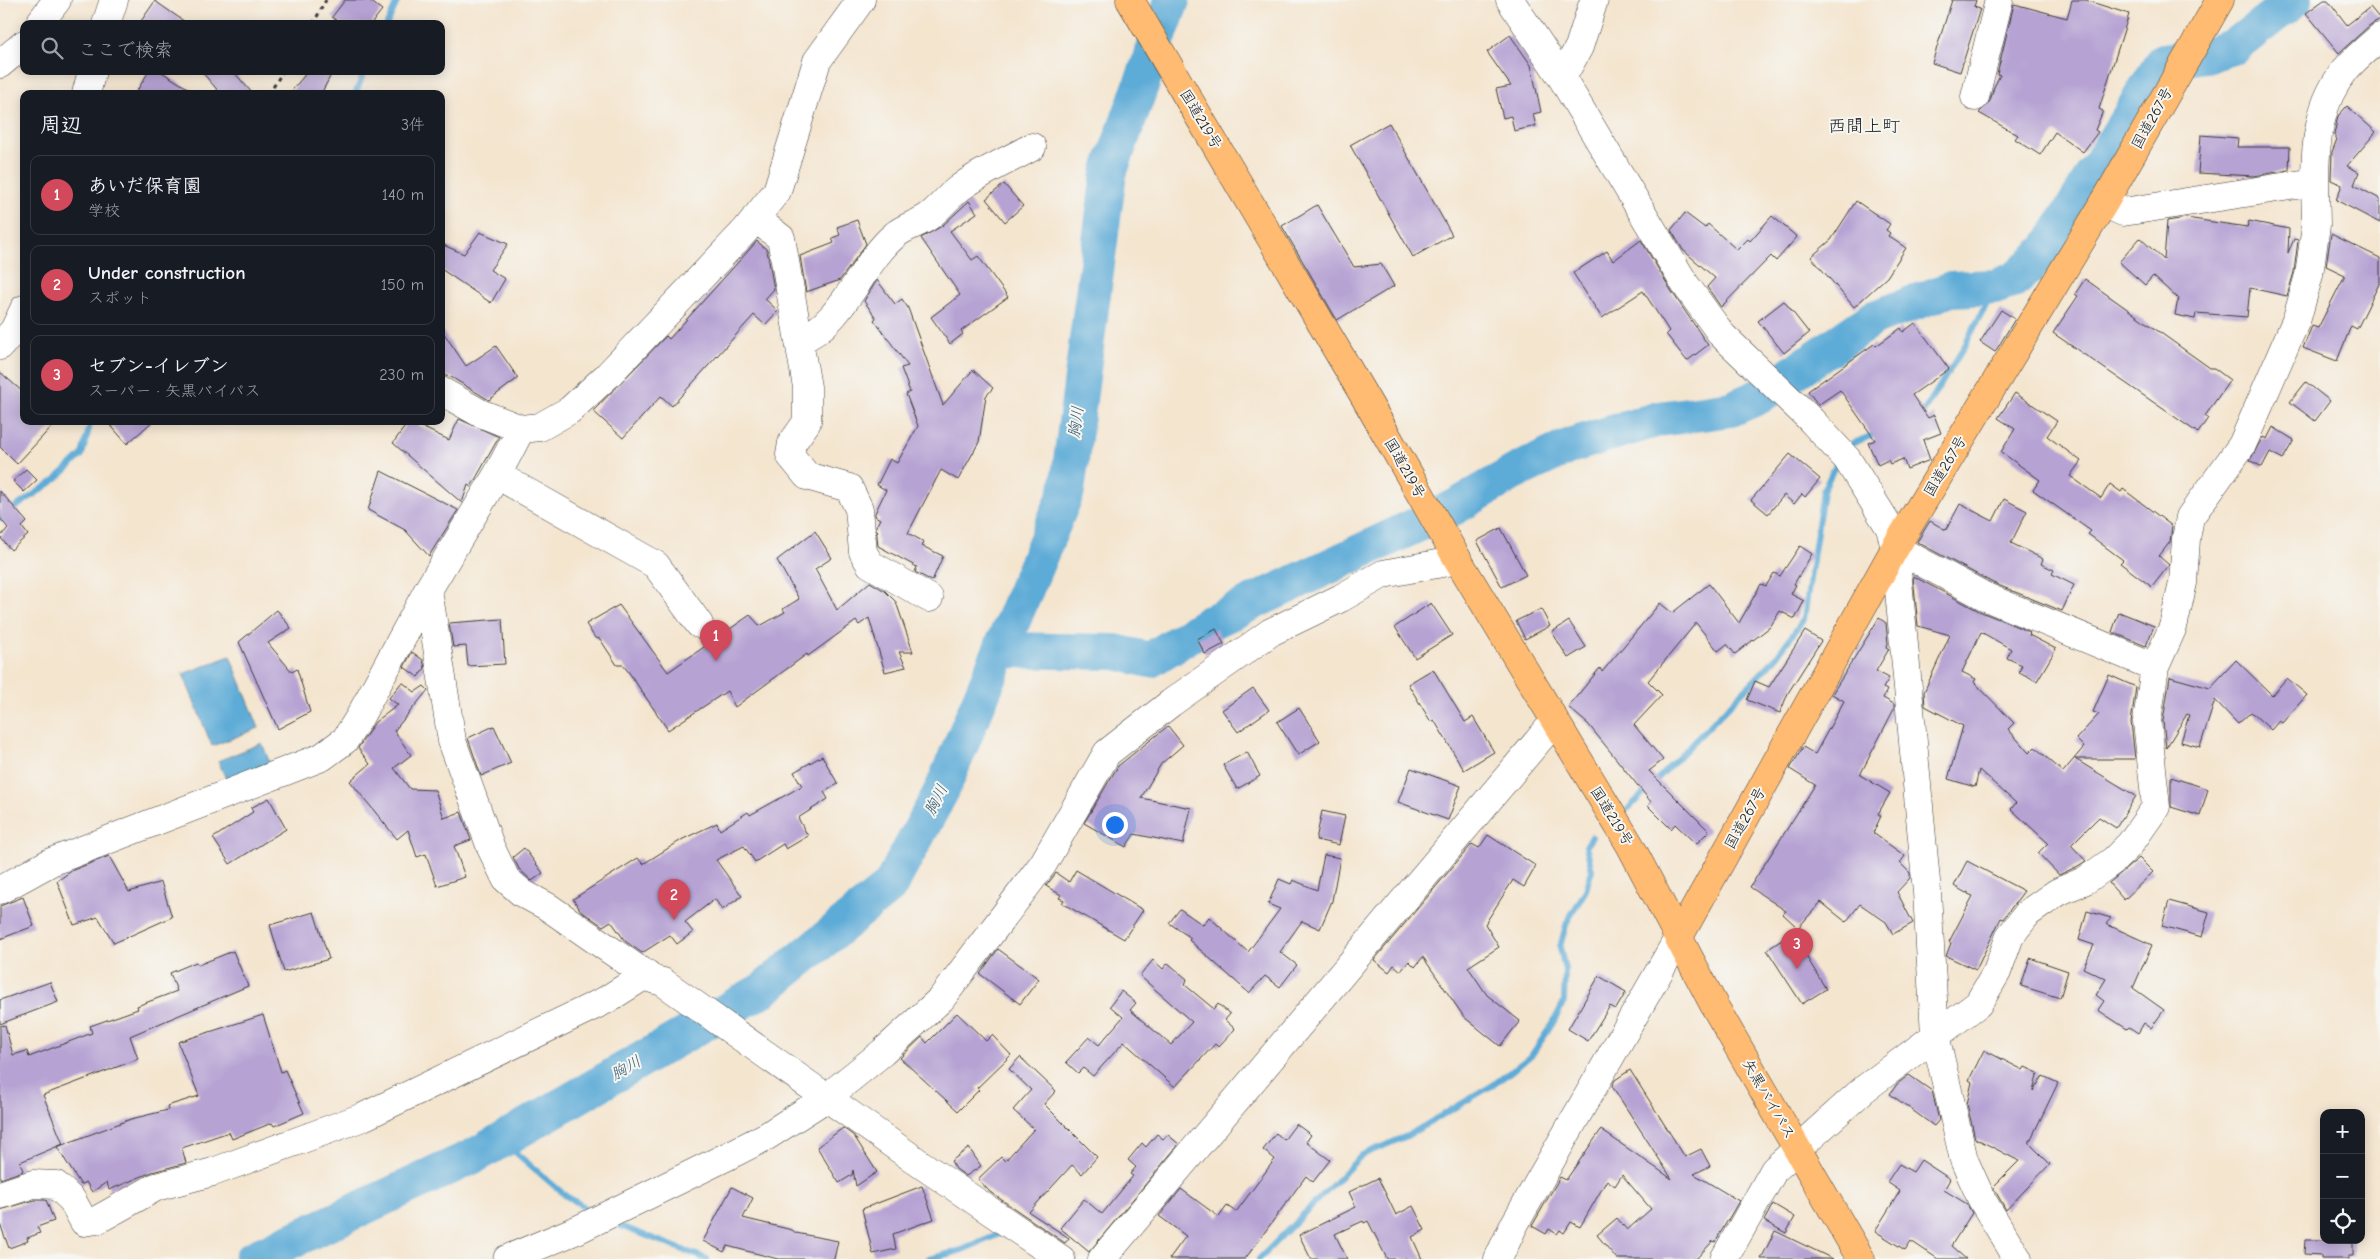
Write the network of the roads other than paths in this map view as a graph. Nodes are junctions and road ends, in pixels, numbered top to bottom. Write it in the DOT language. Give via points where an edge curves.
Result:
graph roads {
  1 [pos="57,0"];
  2 [pos="114,0"];
  3 [pos="861,0"];
  4 [pos="1130,0"];
  5 [pos="1510,0"];
  6 [pos="1594,0"];
  7 [pos="1999,0"];
  8 [pos="2220,0"];
  9 [pos="42,20"];
  10 [pos="107,20"];
  11 [pos="2380,37"];
  12 [pos="20,47"];
  13 [pos="0,64"];
  14 [pos="91,75"];
  15 [pos="1562,78"];
  16 [pos="87,90"];
  17 [pos="1975,97"];
  18 [pos="1032,147"];
  19 [pos="2315,182"];
  20 [pos="2104,203"];
  21 [pos="755,218"];
  22 [pos="20,317"];
  23 [pos="799,340"];
  24 [pos="0,346"];
  25 [pos="445,393"];
  26 [pos="521,430"];
  27 [pos="497,475"];
  28 [pos="1894,548"];
  29 [pos="1452,549"];
  30 [pos="428,590"];
  31 [pos="929,598"];
  32 [pos="699,624"];
  33 [pos="2155,668"];
  34 [pos="1554,722"];
  35 [pos="0,890"];
  36 [pos="1679,937"];
  37 [pos="655,978"];
  38 [pos="1935,1035"];
  39 [pos="820,1093"];
  40 [pos="1797,1148"];
  41 [pos="0,1195"];
  42 [pos="507,1259"];
  43 [pos="1062,1259"];
  44 [pos="1102,1259"];
  45 [pos="1498,1259"];
  46 [pos="1724,1259"];
  47 [pos="1861,1259"];
  48 [pos="2018,1259"];
  1 -- 9 [label="street"];
  2 -- 10 [label="street"];
  3 -- 21 [label="street" via="817,60 777,191"];
  4 -- 29 [label="highway, 国道219号"];
  5 -- 15 [label="street"];
  6 -- 15 [label="street" via="1579,47"];
  7 -- 17 [label="street"];
  8 -- 20 [label="highway, 国道267号"];
  11 -- 19 [label="street" via="2346,70 2324,105 2315,145"];
  12 -- 13 [label="street"];
  14 -- 16 [label="street"];
  15 -- 28 [label="street" via="1685,284 1722,335 1811,420 1841,454 1890,528"];
  18 -- 23 [label="street" via="967,183 928,217 896,233 882,246 824,325 809,337"];
  19 -- 20 [label="street" via="2123,212"];
  19 -- 33 [label="street" via="2316,225 2309,275 2297,318 2242,445 2190,517 2183,583 2173,627"];
  20 -- 28 [label="highway, 国道267号"];
  21 -- 23 [label="street" via="781,238"];
  21 -- 26 [label="street" via="655,326 570,410 540,427"];
  22 -- 24 [label="street"];
  23 -- 31 [label="street" via="807,422 792,443 790,455 807,476 849,488 859,509 863,552 870,564"];
  25 -- 26 [label="street" via="480,413"];
  26 -- 27 [label="street"];
  27 -- 30 [label="street"];
  27 -- 32 [label="street" via="656,564"];
  28 -- 33 [label="street" via="1986,597"];
  28 -- 36 [label="highway, 国道267号"];
  28 -- 38 [label="street" via="1926,892"];
  29 -- 34 [label="highway, 国道219号"];
  29 -- 39 [label="street" via="1383,574 1271,632 1107,753 1043,864 941,999 883,1052"];
  30 -- 35 [label="street" via="360,718 345,740 322,757 51,862"];
  30 -- 37 [label="street" via="452,741 491,848 506,879 522,893"];
  33 -- 38 [label="street" via="2147,720 2156,807 2130,844 2114,860 2028,913 2010,936 1997,972 1978,1004"];
  34 -- 36 [label="highway, 国道219号" via="1630,845"];
  34 -- 44 [label="street"];
  36 -- 40 [label="highway, 矢黒バイパス" via="1715,1007"];
  36 -- 45 [label="street" via="1514,1225"];
  37 -- 39 [label="street"];
  37 -- 41 [label="street" via="363,1116 212,1172 156,1187 97,1220 84,1222 72,1200 56,1185 33,1184"];
  38 -- 40 [label="street" via="1863,1090"];
  38 -- 48 [label="street" via="1964,1160 1982,1200"];
  39 -- 42 [label="street" via="767,1136 579,1229"];
  39 -- 43 [label="street"];
  40 -- 46 [label="street" via="1774,1170"];
  40 -- 47 [label="highway, 矢黒バイパス"];
}
